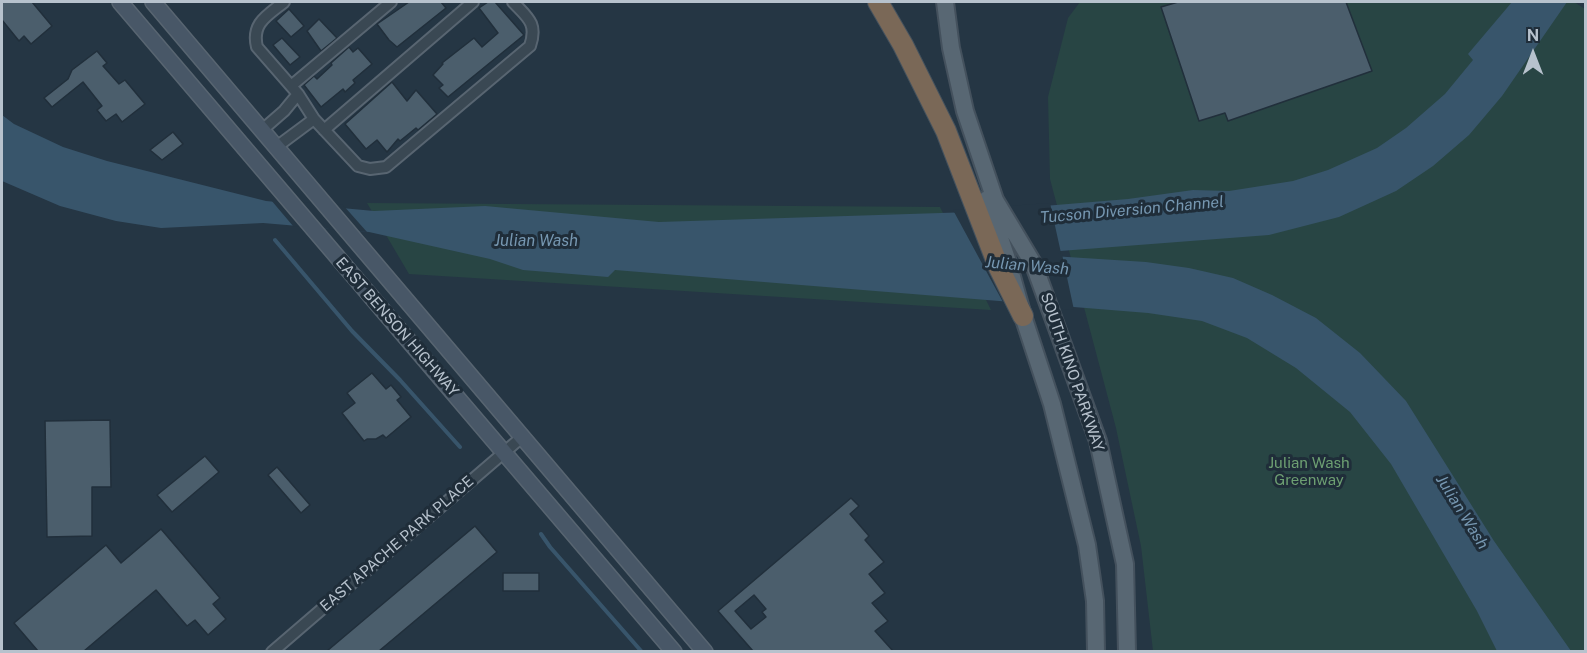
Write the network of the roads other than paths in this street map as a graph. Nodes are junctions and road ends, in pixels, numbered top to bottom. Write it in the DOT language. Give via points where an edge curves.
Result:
graph roads {
  1 [pos="120,2"];
  2 [pos="153,2"];
  3 [pos="284,2"];
  4 [pos="391,2"];
  5 [pos="473,2"];
  6 [pos="513,2"];
  7 [pos="878,2"];
  8 [pos="935,2"];
  9 [pos="945,2"];
  10 [pos="165,16"];
  11 [pos="147,32"];
  12 [pos="295,90"];
  13 [pos="314,119"];
  14 [pos="261,130"];
  15 [pos="324,130"];
  16 [pos="275,148"];
  17 [pos="986,200"];
  18 [pos="1023,316"];
  19 [pos="522,437"];
  20 [pos="504,452"];
  21 [pos="272,651"];
  22 [pos="674,651"];
  23 [pos="705,651"];
  24 [pos="1096,651"];
  25 [pos="1127,651"];
  1 -- 11 [label="main road, EAST BENSON HIGHWAY"];
  2 -- 10 [label="main road, EAST BENSON HIGHWAY"];
  3 -- 12 [label="street" via="258,24 255,37 257,47"];
  4 -- 12 [label="street"];
  5 -- 15 [label="street"];
  6 -- 15 [label="street" via="531,22 534,34 530,46 386,167 370,170 358,166"];
  7 -- 17 [label="highway" via="956,153"];
  8 -- 17 [label="main road, SOUTH KINO PARKWAY" via="953,92"];
  9 -- 17 [label="main road, SOUTH KINO PARKWAY" via="951,48"];
  10 -- 11 [label="main road"];
  10 -- 14 [label="main road, EAST BENSON HIGHWAY"];
  11 -- 20 [label="main road, EAST BENSON HIGHWAY"];
  12 -- 13 [label="street"];
  12 -- 14 [label="street" via="284,111"];
  13 -- 15 [label="street"];
  13 -- 16 [label="street"];
  14 -- 16 [label="main road, EAST BENSON HIGHWAY"];
  16 -- 19 [label="main road, EAST BENSON HIGHWAY"];
  17 -- 18 [label="highway" via="999,268"];
  17 -- 25 [label="main road, SOUTH KINO PARKWAY" via="1034,265 1098,441 1125,564"];
  18 -- 24 [label="main road, SOUTH KINO PARKWAY" via="1052,404 1087,545 1095,601"];
  19 -- 20 [label="street, EAST APACHE PARK PLACE"];
  19 -- 23 [label="main road, EAST BENSON HIGHWAY"];
  20 -- 21 [label="street, EAST APACHE PARK PLACE"];
  20 -- 22 [label="main road, EAST BENSON HIGHWAY"];
}
